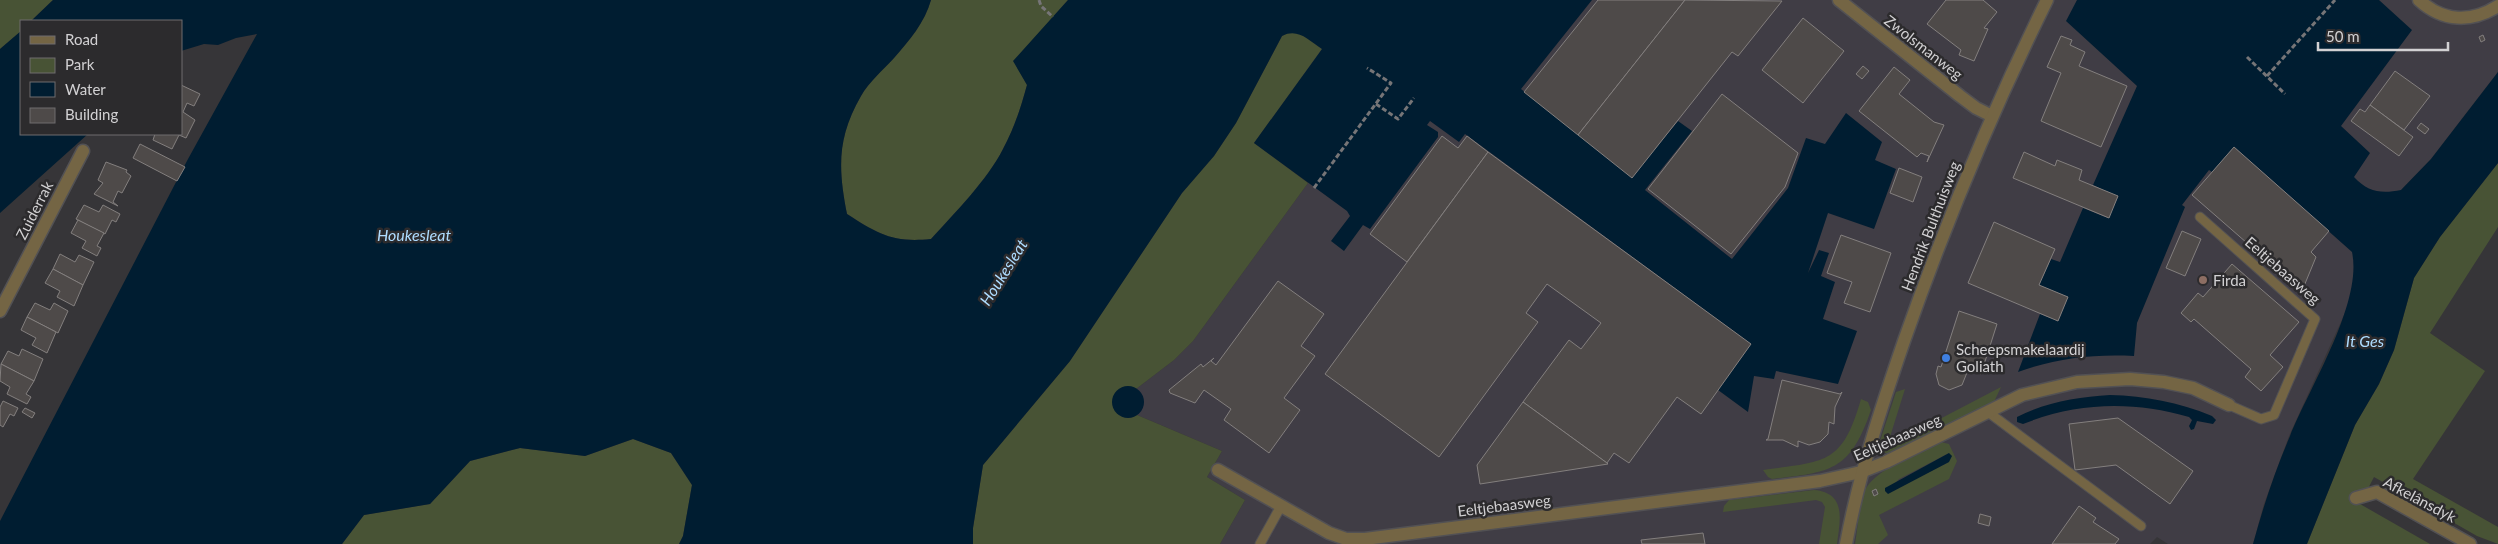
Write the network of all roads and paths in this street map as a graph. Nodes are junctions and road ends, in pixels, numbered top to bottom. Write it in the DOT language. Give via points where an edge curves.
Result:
graph roads {
  1 [pos="1039,0"];
  2 [pos="1839,0"];
  3 [pos="2047,0"];
  4 [pos="2335,0"];
  5 [pos="2419,0"];
  6 [pos="2498,6"];
  7 [pos="1054,16"];
  8 [pos="2247,57"];
  9 [pos="1367,68"];
  10 [pos="2267,76"];
  11 [pos="2285,94"];
  12 [pos="1414,98"];
  13 [pos="1376,104"];
  14 [pos="1992,116"];
  15 [pos="83,151"];
  16 [pos="1314,188"];
  17 [pos="2200,218"];
  18 [pos="0,312"];
  19 [pos="2229,405"];
  20 [pos="1988,412"];
  21 [pos="1218,470"];
  22 [pos="1861,472"];
  23 [pos="2356,498"];
  24 [pos="1281,506"];
  25 [pos="2141,526"];
  26 [pos="1260,544"];
  27 [pos="1846,544"];
  28 [pos="2470,544"];
  1 -- 7 [label="path" via="1041,6"];
  2 -- 14 [label="street, Zwolsmanweg" via="1976,108"];
  3 -- 14 [label="street, Hendrik Bulthuisweg"];
  4 -- 10 [label="path"];
  5 -- 6 [label="street" via="2427,7 2459,19 2479,17"];
  8 -- 10 [label="path"];
  9 -- 13 [label="path" via="1391,83"];
  10 -- 11 [label="path"];
  12 -- 13 [label="path" via="1398,119"];
  13 -- 16 [label="path"];
  14 -- 22 [label="street, Hendrik Bulthuisweg" via="1929,269"];
  15 -- 18 [label="street, Zuiderrak"];
  17 -- 19 [label="lane, Eeltjebaasweg" via="2315,319 2274,415 2261,420"];
  19 -- 20 [label="street, Eeltjebaasweg" via="2193,388 2130,379 2077,382 2022,395"];
  20 -- 22 [label="street, Eeltjebaasweg"];
  20 -- 25 [label="lane"];
  21 -- 24 [label="street, Eeltjebaasweg"];
  22 -- 24 [label="street, Eeltjebaasweg" via="1820,481 1365,539 1346,539 1328,533"];
  22 -- 27 [label="street, Hendrik Bulthuisweg"];
  23 -- 28 [label="street, Afkelânsdyk" via="2377,492"];
  24 -- 26 [label="lane"];
}
